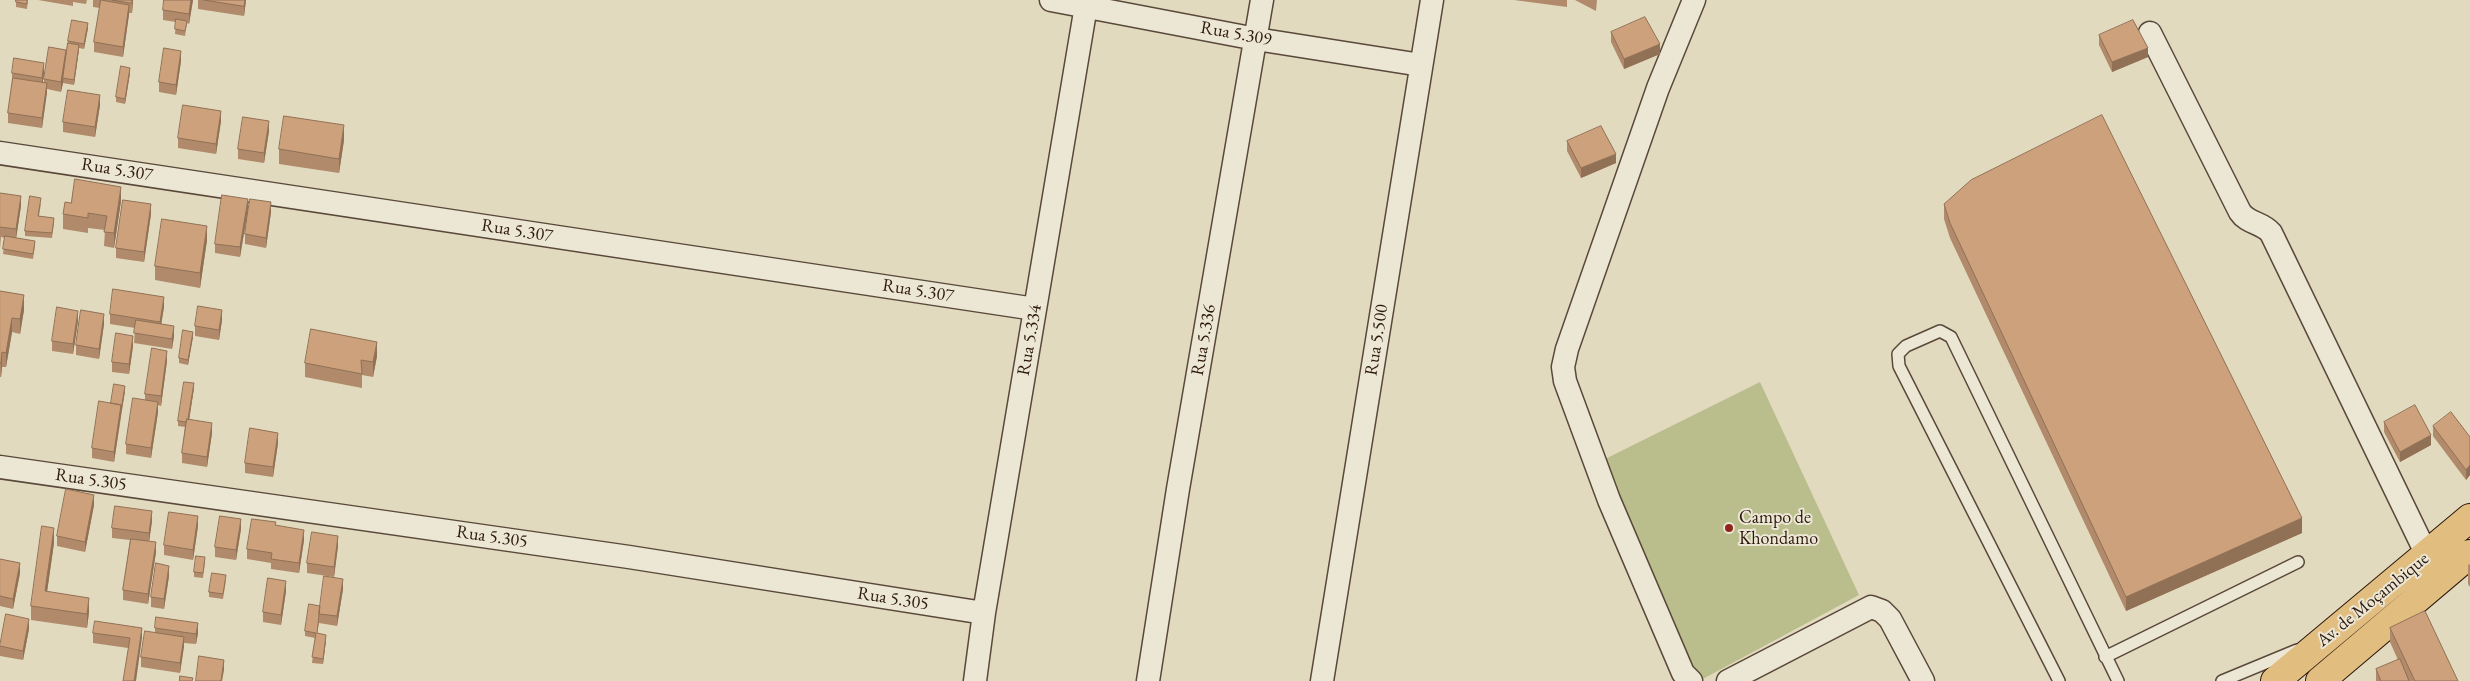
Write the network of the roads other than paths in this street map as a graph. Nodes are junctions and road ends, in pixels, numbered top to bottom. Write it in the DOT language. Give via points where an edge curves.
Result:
graph roads {
  1 [pos="1051,0"];
  2 [pos="1262,0"];
  3 [pos="1432,0"];
  4 [pos="1694,0"];
  5 [pos="1086,3"];
  6 [pos="2150,33"];
  7 [pos="1256,39"];
  8 [pos="1421,66"];
  9 [pos="0,153"];
  10 [pos="1035,309"];
  11 [pos="0,467"];
  12 [pos="2470,518"];
  13 [pos="2470,554"];
  14 [pos="2427,555"];
  15 [pos="2298,562"];
  16 [pos="984,613"];
  17 [pos="2325,638"];
  18 [pos="2105,657"];
  19 [pos="974,681"];
  20 [pos="1148,681"];
  21 [pos="1322,681"];
  22 [pos="1691,681"];
  23 [pos="1728,681"];
  24 [pos="1923,681"];
  25 [pos="2059,681"];
  26 [pos="2118,681"];
  27 [pos="2222,681"];
  28 [pos="2275,681"];
  29 [pos="2320,681"];
  1 -- 5 [label="street, Rua 5.309"];
  2 -- 7 [label="street, Rua 5.336"];
  3 -- 8 [label="street, Rua 5.500"];
  4 -- 22 [label="street" via="1655,97 1563,367 1565,381 1609,500 1683,673"];
  5 -- 7 [label="street, Rua 5.309"];
  5 -- 10 [label="street, Rua 5.334"];
  6 -- 14 [label="street" via="2240,212 2248,220 2266,226 2271,233"];
  7 -- 8 [label="street, Rua 5.309"];
  7 -- 20 [label="street, Rua 5.336"];
  8 -- 21 [label="street, Rua 5.500"];
  9 -- 10 [label="street, Rua 5.307"];
  10 -- 16 [label="street, Rua 5.334"];
  11 -- 16 [label="street, Rua 5.305" via="629,557"];
  12 -- 14 [label="highway, Av. de Moçambique"];
  13 -- 29 [label="highway, Av. de Moçambique"];
  14 -- 17 [label="highway, Av. de Moçambique"];
  15 -- 18 [label="lane"];
  16 -- 19 [label="street, Rua 5.334"];
  17 -- 27 [label="lane"];
  17 -- 28 [label="highway, Av. de Moçambique"];
  18 -- 25 [label="lane" via="1951,337 1940,331 1906,346 1898,354 1899,366"];
  18 -- 26 [label="lane"];
  23 -- 24 [label="street" via="1871,607 1890,619"];
}
